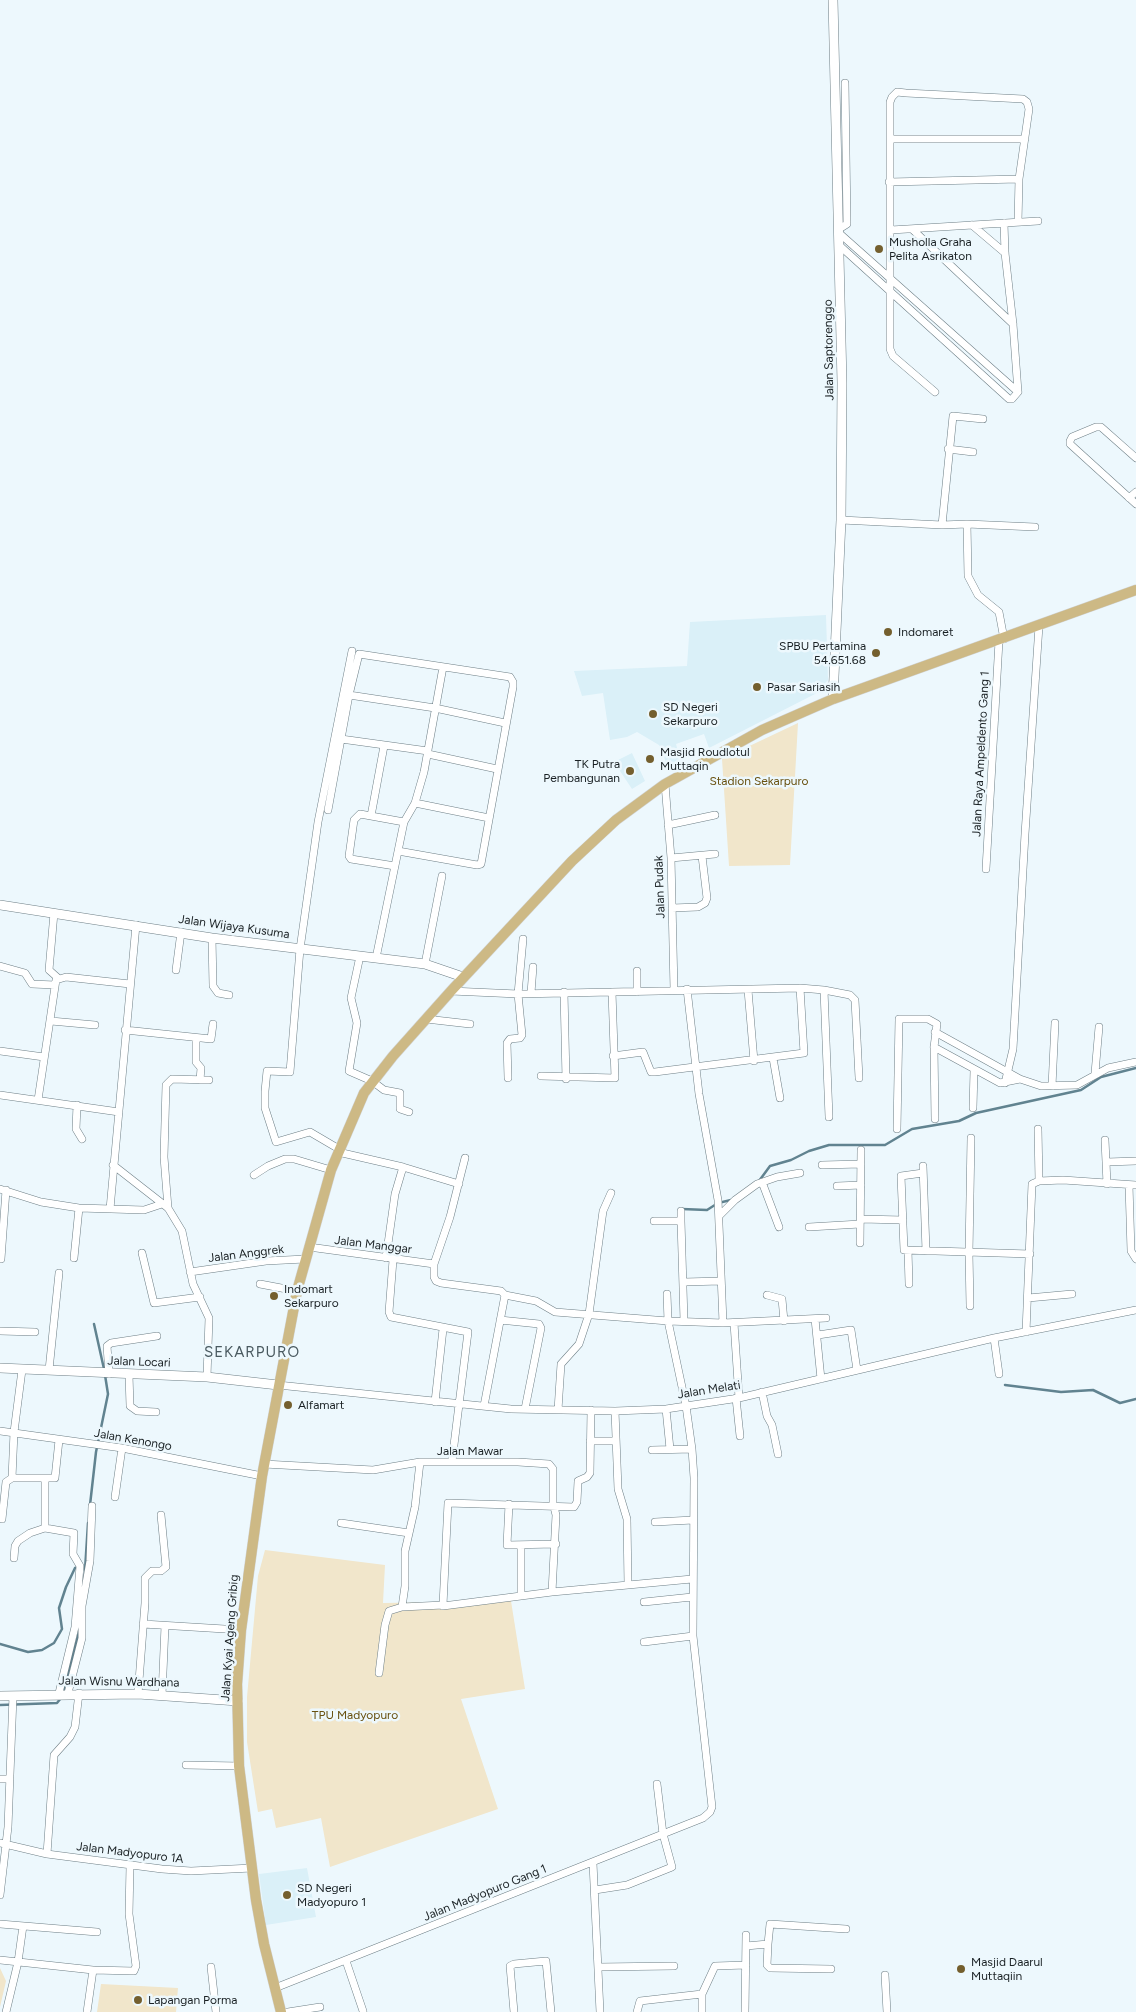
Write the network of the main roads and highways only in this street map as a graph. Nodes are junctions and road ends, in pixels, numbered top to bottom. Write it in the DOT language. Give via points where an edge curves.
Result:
graph roads {
  1 [pos="1136,590"];
  2 [pos="281,2012"];
  1 -- 2 [label="main road, Jalan Kyai Ageng Gribig" via="833,699 762,730 665,784 594,839 463,977 372,1081 360,1101 331,1170 297,1291 262,1476 241,1630 239,1766 253,1900"];
}
